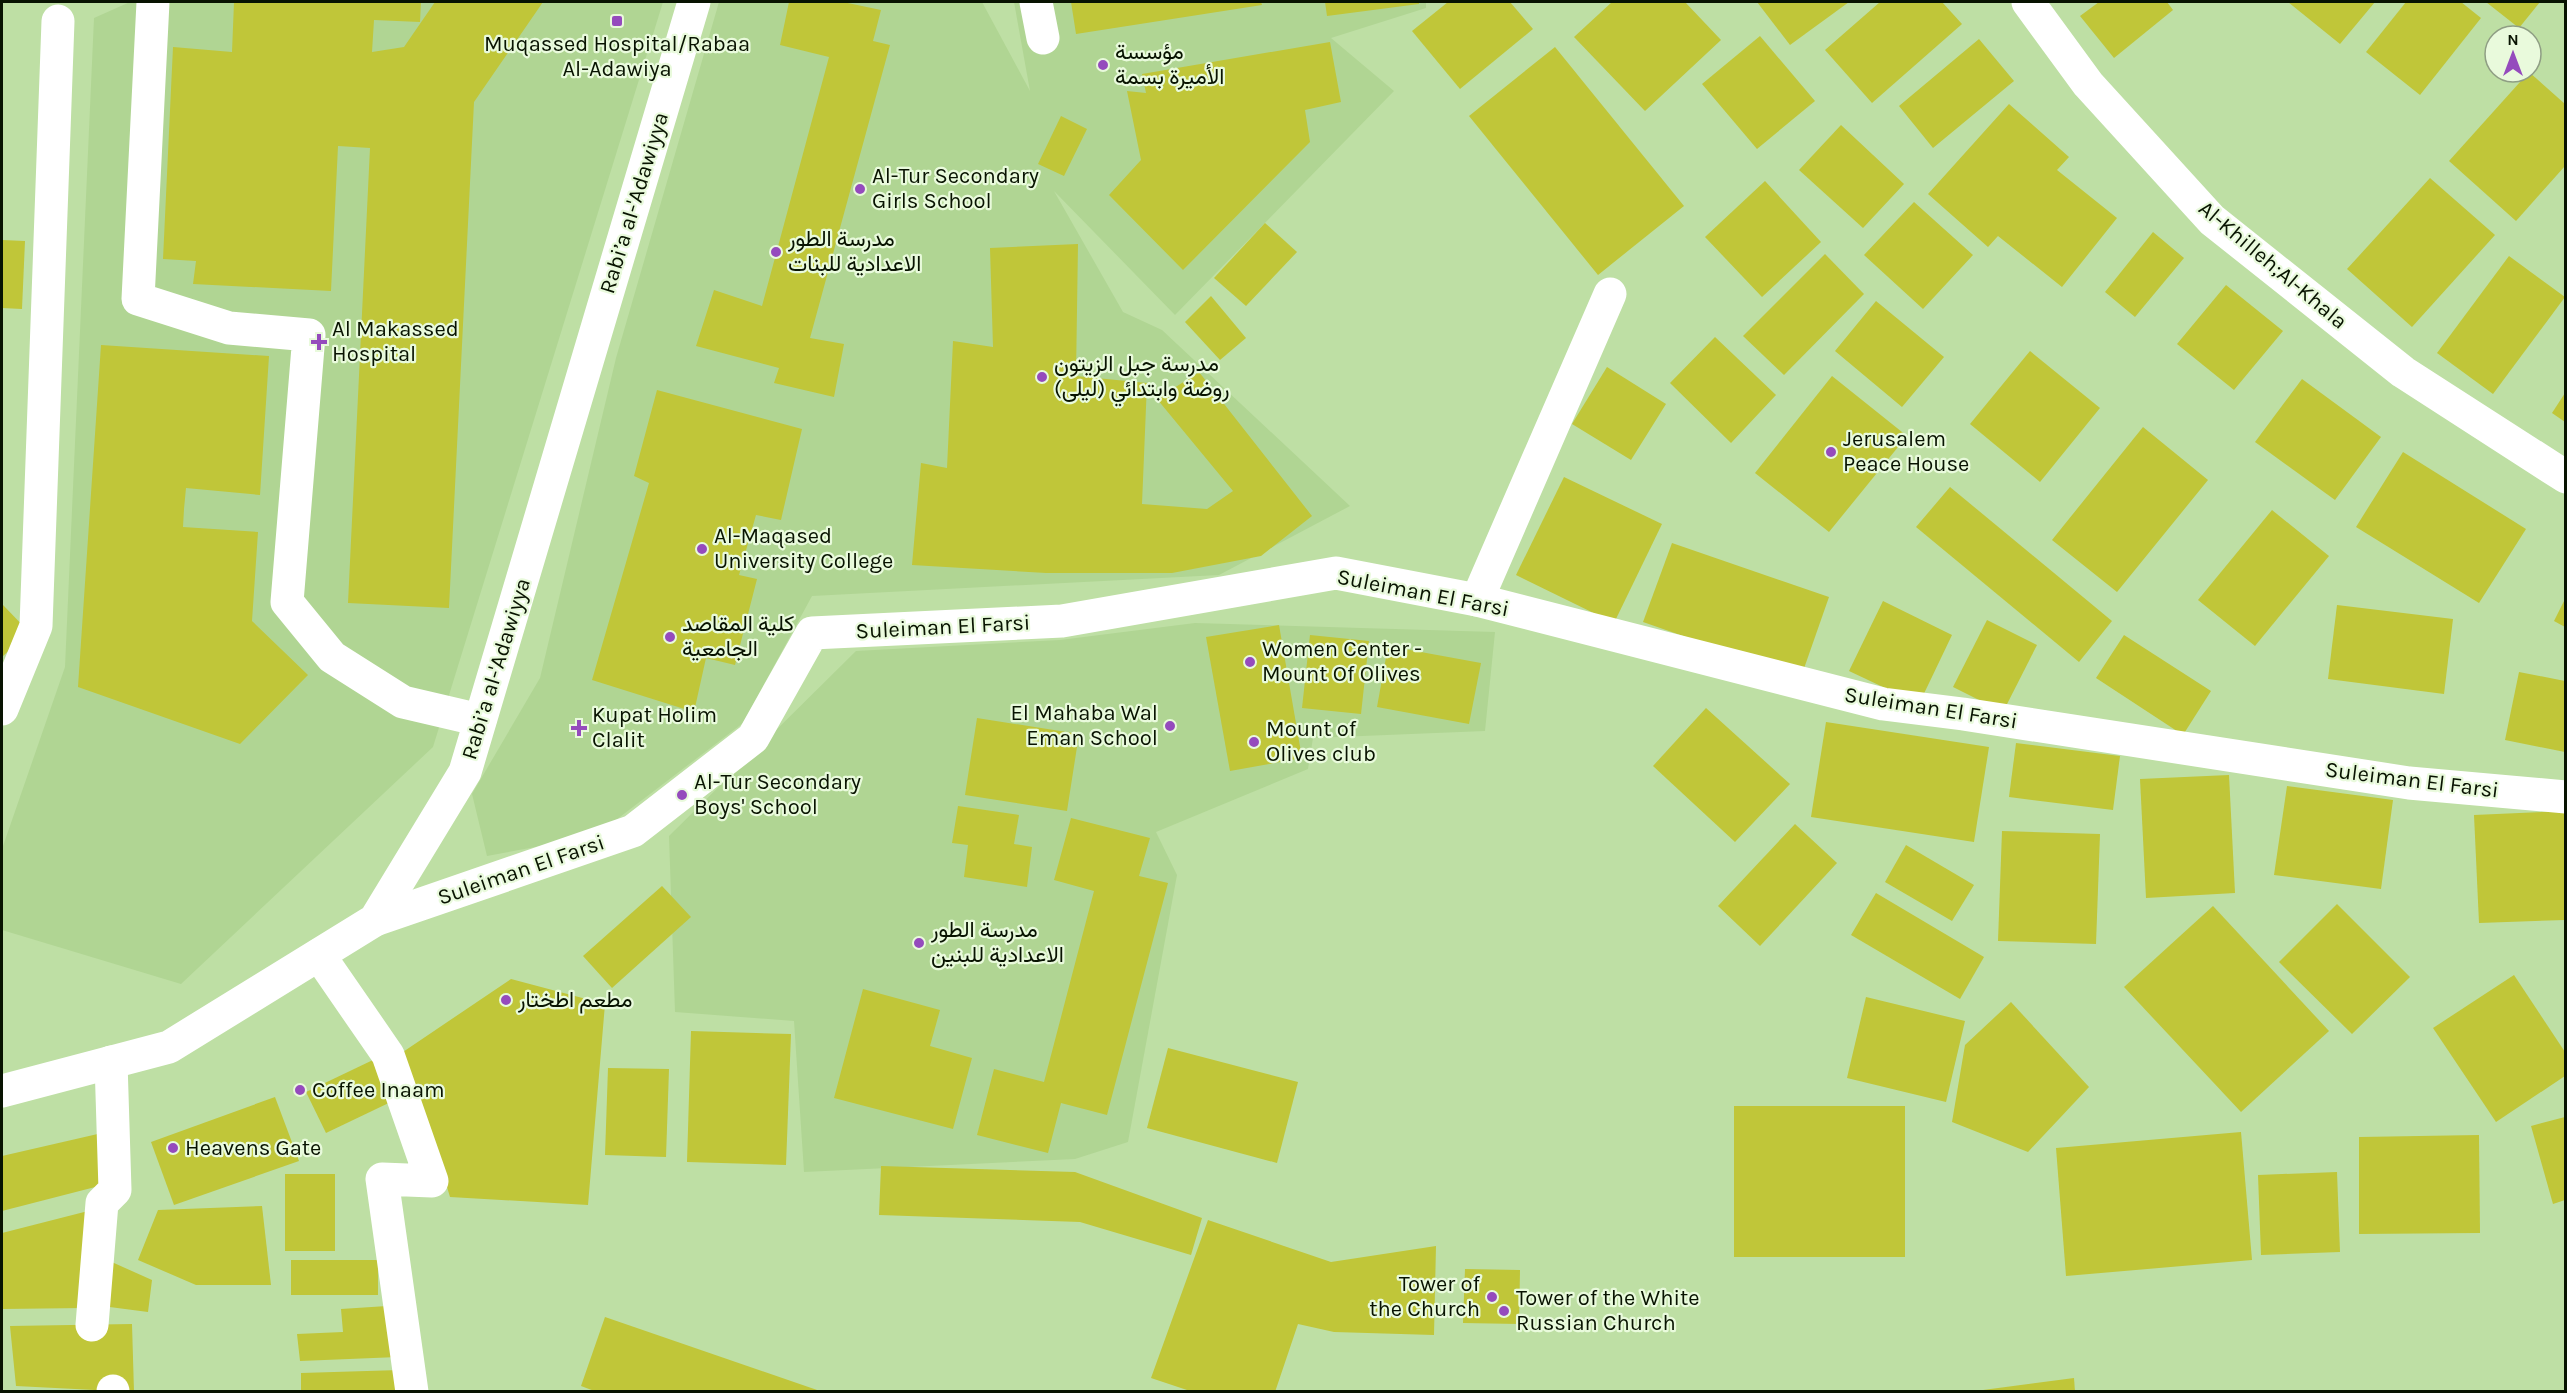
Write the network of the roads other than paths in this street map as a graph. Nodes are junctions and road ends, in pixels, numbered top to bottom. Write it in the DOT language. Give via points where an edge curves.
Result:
graph roads {
  1 [pos="153,2"];
  2 [pos="694,2"];
  3 [pos="1036,2"];
  4 [pos="2028,2"];
  5 [pos="58,21"];
  6 [pos="1043,38"];
  7 [pos="1610,294"];
  8 [pos="2565,477"];
  9 [pos="1477,600"];
  10 [pos="2,709"];
  11 [pos="480,720"];
  12 [pos="2565,797"];
  13 [pos="375,921"];
  14 [pos="319,955"];
  15 [pos="111,1062"];
  16 [pos="2,1091"];
  17 [pos="92,1325"];
  18 [pos="412,1392"];
  1 -- 11 [label="street" via="138,298 229,328 309,335 287,602 332,657 403,702"];
  2 -- 11 [label="street, Rabiʼa al-'Adawiyya"];
  3 -- 6 [label="street"];
  4 -- 8 [label="street, Al-Khilleh;Al-Khala" via="2088,84 2212,220 2403,372"];
  5 -- 10 [label="street" via="36,626"];
  7 -- 9 [label="street"];
  9 -- 12 [label="street, Suleiman El Farsi" via="1883,704 2409,783"];
  9 -- 13 [label="street, Suleiman El Farsi" via="1336,573 1062,621 812,633 753,738 633,831"];
  11 -- 13 [label="street, Rabiʼa al-'Adawiyya" via="465,772"];
  13 -- 14 [label="street, Rabiʼa al-'Adawiyya"];
  14 -- 15 [label="street, Rabiʼa al-'Adawiyya" via="169,1047"];
  14 -- 18 [label="street" via="388,1055 435,1189 382,1179"];
  15 -- 16 [label="street, Rabiʼa al-'Adawiyya"];
  15 -- 17 [label="street" via="115,1190 102,1203"];
}
